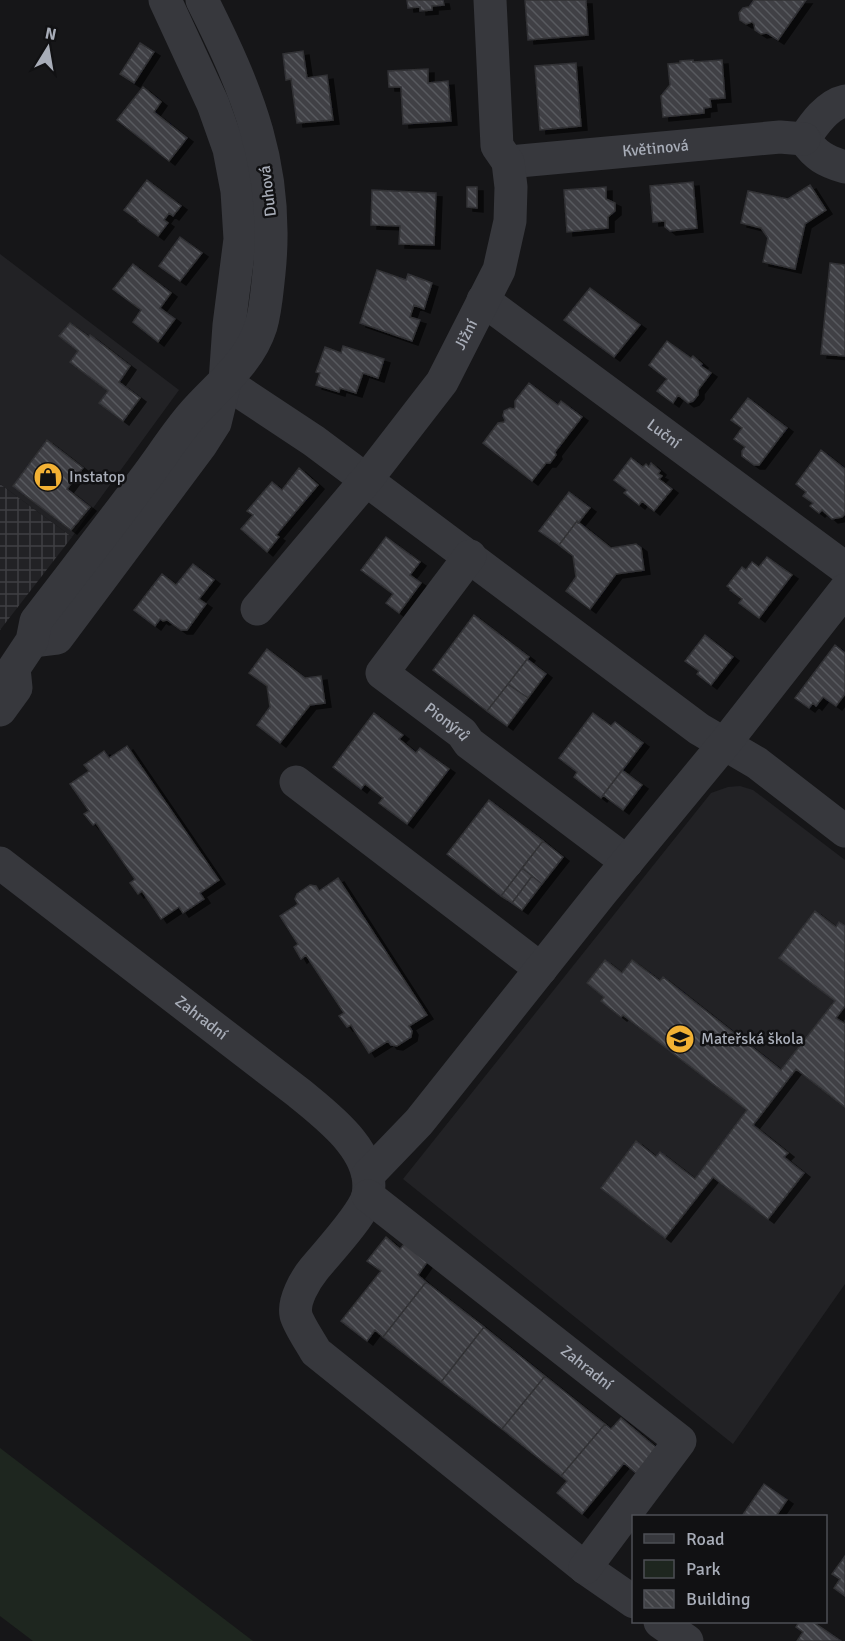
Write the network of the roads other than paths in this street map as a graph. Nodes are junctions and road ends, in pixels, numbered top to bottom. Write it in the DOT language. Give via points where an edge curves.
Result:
graph roads {
  1 [pos="165,0"];
  2 [pos="202,0"];
  3 [pos="490,0"];
  4 [pos="845,101"];
  5 [pos="804,139"];
  6 [pos="508,162"];
  7 [pos="845,167"];
  8 [pos="483,300"];
  9 [pos="225,382"];
  10 [pos="367,479"];
  11 [pos="470,556"];
  12 [pos="845,568"];
  13 [pos="845,590"];
  14 [pos="257,609"];
  15 [pos="7,670"];
  16 [pos="0,711"];
  17 [pos="725,743"];
  18 [pos="296,782"];
  19 [pos="845,831"];
  20 [pos="627,862"];
  21 [pos="0,863"];
  22 [pos="541,969"];
  23 [pos="368,1186"];
  24 [pos="585,1568"];
  25 [pos="632,1601"];
  26 [pos="661,1623"];
  27 [pos="687,1641"];
  1 -- 9 [label="street, Duhová" via="213,104 229,149 237,191 240,239"];
  2 -- 9 [label="street, Duhová" via="224,44 257,130 266,168 272,227 261,326 251,348"];
  3 -- 6 [label="street, Jižní" via="497,146"];
  4 -- 5 [label="street" via="830,108"];
  5 -- 6 [label="street, Květinová" via="780,137"];
  5 -- 7 [label="street" via="824,160"];
  6 -- 8 [label="street, Jižní" via="510,220 499,270"];
  8 -- 10 [label="street, Jižní" via="442,382"];
  8 -- 12 [label="street, Luční"];
  9 -- 10 [label="street"];
  9 -- 15 [label="street, Duhová" via="193,414 149,494 36,621 33,641"];
  10 -- 11 [label="street"];
  10 -- 14 [label="street, Jižní"];
  11 -- 17 [label="street" via="699,729"];
  11 -- 20 [label="street, Pionýrů" via="382,673"];
  13 -- 17 [label="street"];
  15 -- 16 [label="street, Duhová" via="16,688"];
  17 -- 19 [label="street"];
  17 -- 20 [label="street"];
  18 -- 22 [label="street"];
  20 -- 22 [label="street"];
  21 -- 23 [label="street, Zahradní" via="331,1119 362,1158"];
  22 -- 23 [label="street"];
  23 -- 24 [label="street" via="359,1213 305,1280 296,1315 303,1330 316,1352"];
  23 -- 24 [label="street, Zahradní" via="680,1441"];
  24 -- 25 [label="street"];
  26 -- 27 [label="street"];
}
